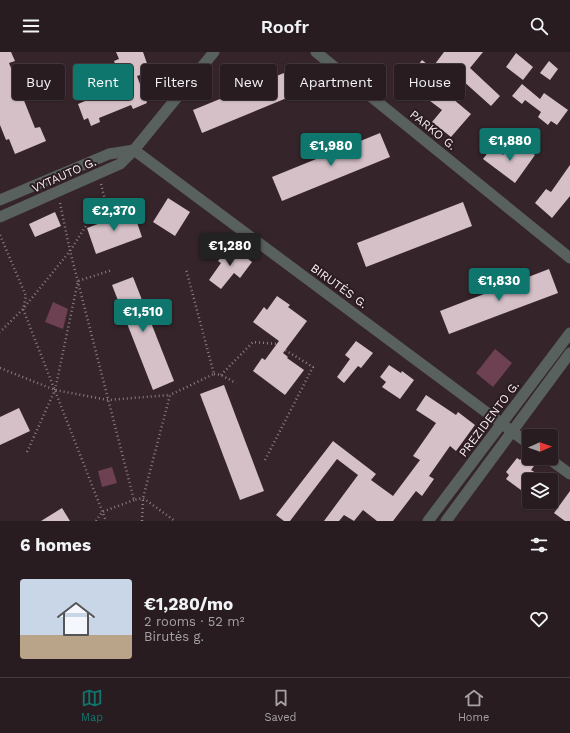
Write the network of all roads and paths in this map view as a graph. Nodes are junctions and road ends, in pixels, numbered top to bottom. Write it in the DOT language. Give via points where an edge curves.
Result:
graph roads {
  1 [pos="214,52"];
  2 [pos="316,52"];
  3 [pos="134,150"];
  4 [pos="98,174"];
  5 [pos="58,192"];
  6 [pos="0,200"];
  7 [pos="0,217"];
  8 [pos="0,235"];
  9 [pos="70,251"];
  10 [pos="570,258"];
  11 [pos="186,269"];
  12 [pos="112,270"];
  13 [pos="78,281"];
  14 [pos="23,309"];
  15 [pos="0,332"];
  16 [pos="570,333"];
  17 [pos="277,344"];
  18 [pos="285,350"];
  19 [pos="570,353"];
  20 [pos="0,368"];
  21 [pos="214,374"];
  22 [pos="221,375"];
  23 [pos="236,383"];
  24 [pos="55,390"];
  25 [pos="170,395"];
  26 [pos="108,400"];
  27 [pos="502,424"];
  28 [pos="512,431"];
  29 [pos="522,439"];
  30 [pos="28,452"];
  31 [pos="265,460"];
  32 [pos="558,465"];
  33 [pos="570,474"];
  34 [pos="143,498"];
  35 [pos="134,500"];
  36 [pos="102,512"];
  37 [pos="96,521"];
  38 [pos="106,521"];
  39 [pos="142,521"];
  40 [pos="175,521"];
  41 [pos="428,521"];
  42 [pos="446,521"];
  1 -- 3 [label="street, VYTAUTO G."];
  2 -- 10 [label="street, PARKO G."];
  3 -- 4 [label="street, VYTAUTO G." via="120,164"];
  3 -- 6 [label="street, VYTAUTO G." via="109,154"];
  3 -- 27 [label="street, BIRUTĖS G."];
  4 -- 5 [label="street, VYTAUTO G."];
  4 -- 9 [label="path" via="108,212 89,221"];
  5 -- 7 [label="street, VYTAUTO G."];
  5 -- 9 [label="path"];
  8 -- 14 [label="path" via="26,296"];
  9 -- 13 [label="path"];
  9 -- 14 [label="path"];
  11 -- 21 [label="path"];
  12 -- 13 [label="path"];
  13 -- 24 [label="path"];
  13 -- 26 [label="path"];
  14 -- 15 [label="path"];
  14 -- 24 [label="path"];
  16 -- 27 [label="street, PREZIDENTO G."];
  17 -- 22 [label="path" via="253,342"];
  18 -- 31 [label="path" via="313,367"];
  19 -- 28 [label="street"];
  20 -- 24 [label="path"];
  21 -- 22 [label="path"];
  21 -- 25 [label="path"];
  22 -- 23 [label="path"];
  24 -- 26 [label="path"];
  24 -- 30 [label="path"];
  24 -- 36 [label="path"];
  25 -- 26 [label="path"];
  25 -- 34 [label="path"];
  26 -- 35 [label="path"];
  27 -- 28 [label="street, BIRUTĖS G."];
  27 -- 41 [label="street, PREZIDENTO G."];
  28 -- 29 [label="street, BIRUTĖS G."];
  28 -- 42 [label="street"];
  32 -- 33 [label="street"];
  34 -- 35 [label="path"];
  34 -- 39 [label="path"];
  34 -- 40 [label="path"];
  35 -- 36 [label="path"];
  36 -- 37 [label="path"];
  36 -- 38 [label="path"];
}
